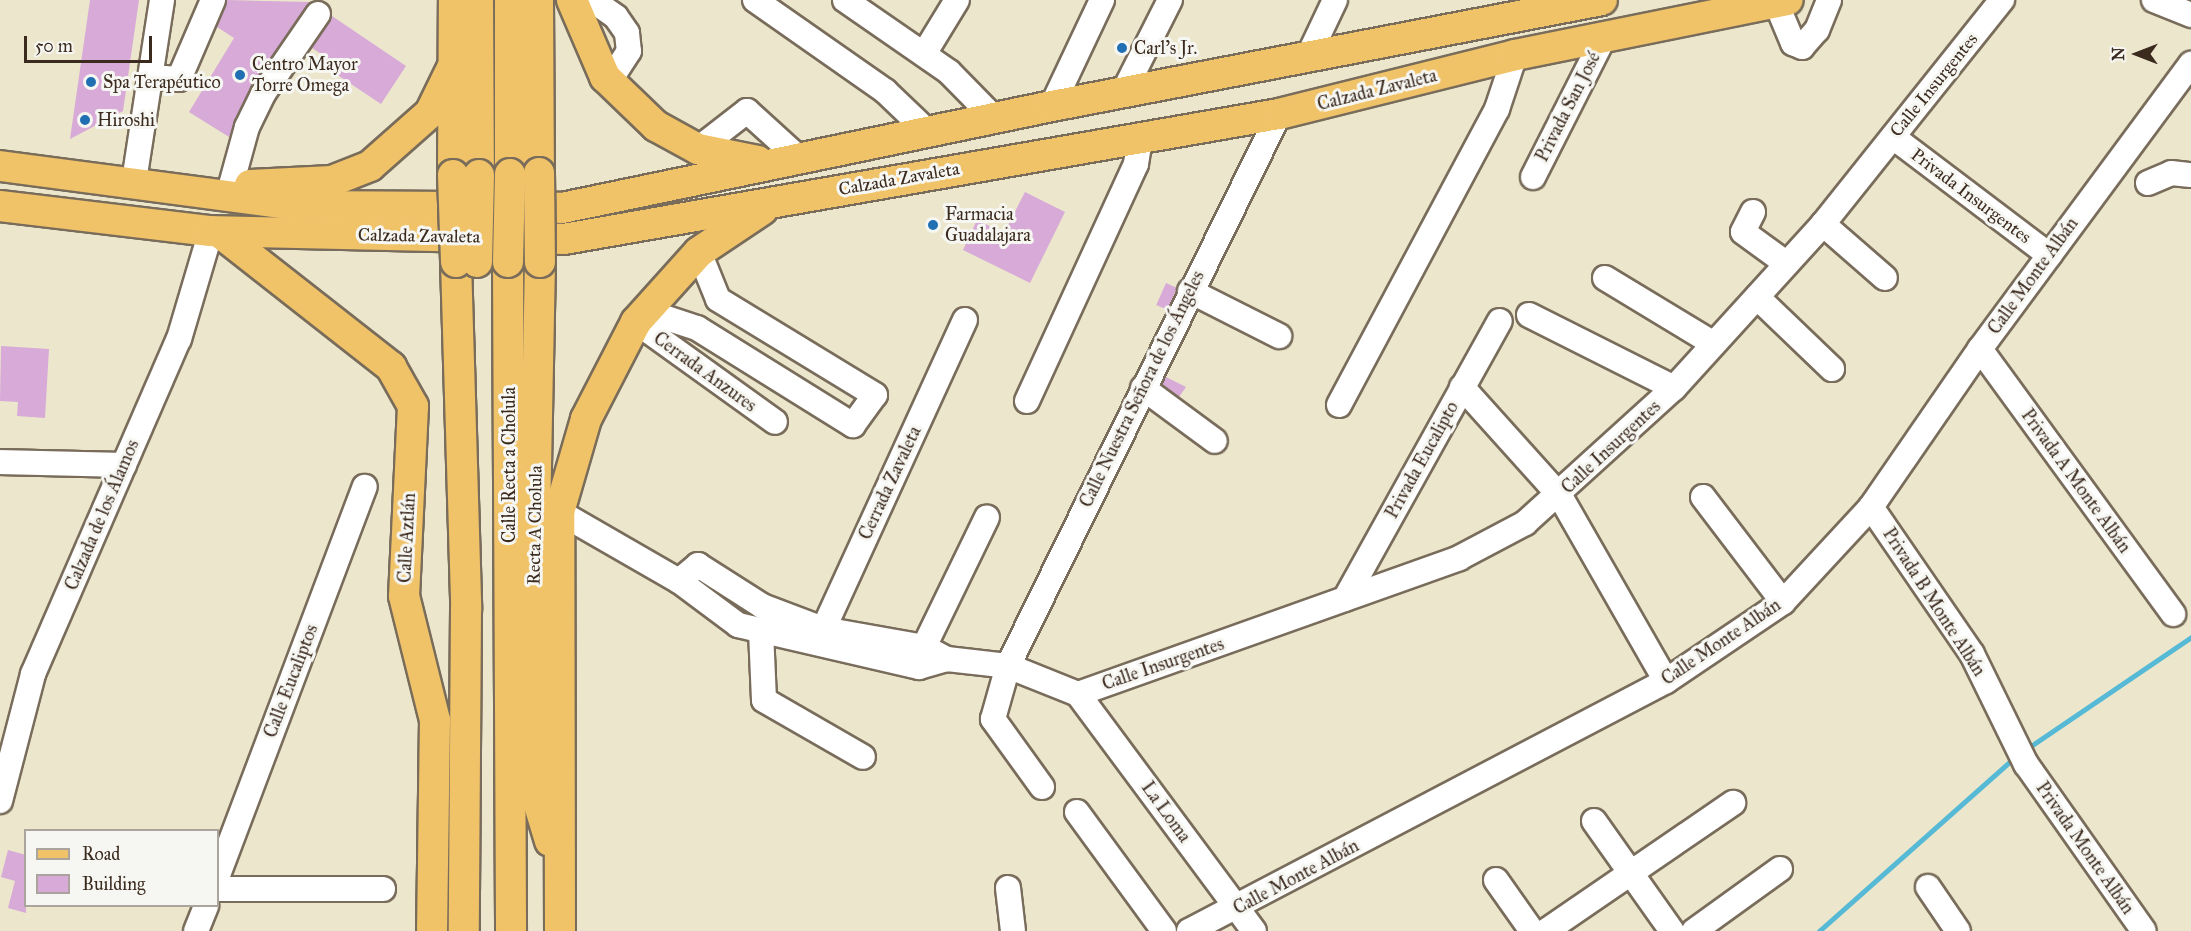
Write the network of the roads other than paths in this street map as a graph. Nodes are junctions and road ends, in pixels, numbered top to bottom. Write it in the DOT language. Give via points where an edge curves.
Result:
graph roads {
  1 [pos="162,0"];
  2 [pos="213,0"];
  3 [pos="454,0"];
  4 [pos="478,0"];
  5 [pos="510,0"];
  6 [pos="538,0"];
  7 [pos="572,0"];
  8 [pos="592,0"];
  9 [pos="756,0"];
  10 [pos="845,0"];
  11 [pos="957,0"];
  12 [pos="1102,0"];
  13 [pos="1170,0"];
  14 [pos="1335,0"];
  15 [pos="1602,0"];
  16 [pos="1829,0"];
  17 [pos="2002,0"];
  18 [pos="2154,0"];
  19 [pos="1779,1"];
  20 [pos="1566,3"];
  21 [pos="1532,7"];
  22 [pos="318,14"];
  23 [pos="2191,15"];
  24 [pos="1604,37"];
  25 [pos="924,54"];
  26 [pos="1515,56"];
  27 [pos="1307,59"];
  28 [pos="454,64"];
  29 [pos="2189,74"];
  30 [pos="1214,75"];
  31 [pos="151,77"];
  32 [pos="609,82"];
  33 [pos="1123,93"];
  34 [pos="1052,106"];
  35 [pos="1279,114"];
  36 [pos="994,118"];
  37 [pos="1222,123"];
  38 [pos="928,132"];
  39 [pos="1893,138"];
  40 [pos="1140,139"];
  41 [pos="698,149"];
  42 [pos="792,160"];
  43 [pos="0,165"];
  44 [pos="466,175"];
  45 [pos="2191,176"];
  46 [pos="1533,177"];
  47 [pos="136,181"];
  48 [pos="2148,183"];
  49 [pos="231,185"];
  50 [pos="799,196"];
  51 [pos="0,206"];
  52 [pos="1753,212"];
  53 [pos="1823,224"];
  54 [pos="215,232"];
  55 [pos="699,252"];
  56 [pos="2049,255"];
  57 [pos="466,262"];
  58 [pos="1787,264"];
  59 [pos="1605,278"];
  60 [pos="1885,278"];
  61 [pos="1190,291"];
  62 [pos="1757,297"];
  63 [pos="718,299"];
  64 [pos="1529,315"];
  65 [pos="640,317"];
  66 [pos="965,320"];
  67 [pos="1500,321"];
  68 [pos="697,328"];
  69 [pos="1279,336"];
  70 [pos="1714,344"];
  71 [pos="1980,348"];
  72 [pos="1832,369"];
  73 [pos="1462,387"];
  74 [pos="1143,388"];
  75 [pos="1674,388"];
  76 [pos="1027,401"];
  77 [pos="1339,405"];
  78 [pos="775,422"];
  79 [pos="1215,441"];
  80 [pos="0,462"];
  81 [pos="124,465"];
  82 [pos="365,487"];
  83 [pos="1560,496"];
  84 [pos="1702,497"];
  85 [pos="1871,507"];
  86 [pos="559,512"];
  87 [pos="987,517"];
  88 [pos="679,581"];
  89 [pos="1345,599"];
  90 [pos="1784,602"];
  91 [pos="2172,614"];
  92 [pos="761,631"];
  93 [pos="819,638"];
  94 [pos="924,647"];
  95 [pos="946,659"];
  96 [pos="1008,666"];
  97 [pos="1666,681"];
  98 [pos="1078,694"];
  99 [pos="863,757"];
  100 [pos="2026,764"];
  101 [pos="1042,787"];
  102 [pos="0,801"];
  103 [pos="466,803"];
  104 [pos="1734,804"];
  105 [pos="1077,812"];
  106 [pos="1594,821"];
  107 [pos="432,863"];
  108 [pos="1780,869"];
  109 [pos="219,872"];
  110 [pos="560,872"];
  111 [pos="1631,873"];
  112 [pos="1496,880"];
  113 [pos="1928,887"];
  114 [pos="1008,888"];
  115 [pos="219,889"];
  116 [pos="383,889"];
  117 [pos="206,907"];
  118 [pos="1237,908"];
  119 [pos="196,931"];
  120 [pos="432,931"];
  121 [pos="464,931"];
  122 [pos="480,931"];
  123 [pos="511,931"];
  124 [pos="560,931"];
  125 [pos="1012,931"];
  126 [pos="1164,931"];
  127 [pos="1189,931"];
  128 [pos="1254,931"];
  129 [pos="1532,931"];
  130 [pos="1546,931"];
  131 [pos="1672,931"];
  132 [pos="1694,931"];
  133 [pos="1958,931"];
  134 [pos="2144,931"];
  1 -- 31 [label="street"];
  2 -- 31 [label="street" via="179,79"];
  3 -- 28 [label="main road"];
  4 -- 44 [label="main road, Calle Recta a Cholula"];
  5 -- 123 [label="main road, Calle Recta a Cholula, bridge"];
  6 -- 110 [label="main road, Recta A Cholula, bridge" via="540,262 530,775"];
  7 -- 32 [label="main road"];
  8 -- 32 [label="street" via="627,33 629,51"];
  9 -- 38 [label="street" via="885,91"];
  10 -- 25 [label="street"];
  11 -- 25 [label="street"];
  12 -- 34 [label="street"];
  13 -- 33 [label="street"];
  14 -- 27 [label="street"];
  15 -- 20 [label="main road, Calzada Zavaleta"];
  16 -- 19 [label="street" via="1818,30 1802,47 1793,43"];
  17 -- 39 [label="street, Calle Insurgentes"];
  18 -- 23 [label="street"];
  19 -- 24 [label="main road, Calzada Zavaleta"];
  20 -- 21 [label="main road, Calzada Zavaleta"];
  21 -- 27 [label="main road, Calzada Zavaleta"];
  22 -- 49 [label="street" via="259,103"];
  24 -- 26 [label="main road, Calzada Zavaleta"];
  24 -- 46 [label="street, Privada San José"];
  25 -- 36 [label="street"];
  26 -- 35 [label="main road, Calzada Zavaleta"];
  26 -- 77 [label="street" via="1497,109"];
  27 -- 30 [label="main road, Calzada Zavaleta"];
  28 -- 44 [label="main road"];
  28 -- 49 [label="main road" via="430,113 370,166 332,182"];
  29 -- 56 [label="street, Calle Monte Albán"];
  30 -- 33 [label="main road, Calzada Zavaleta"];
  30 -- 37 [label="main road"];
  31 -- 47 [label="street"];
  32 -- 41 [label="main road" via="656,126"];
  33 -- 34 [label="main road, Calzada Zavaleta"];
  34 -- 36 [label="main road, Calzada Zavaleta"];
  35 -- 37 [label="main road, Calzada Zavaleta"];
  35 -- 61 [label="street, Calle Nuestra Señora de los Ángeles"];
  36 -- 38 [label="main road, Calzada Zavaleta"];
  37 -- 40 [label="main road, Calzada Zavaleta"];
  38 -- 42 [label="main road, Calzada Zavaleta"];
  39 -- 53 [label="street, Calle Insurgentes"];
  39 -- 56 [label="street, Privada Insurgentes"];
  40 -- 50 [label="main road, Calzada Zavaleta"];
  40 -- 76 [label="street" via="1136,164"];
  41 -- 42 [label="main road" via="737,161"];
  41 -- 42 [label="street" via="747,111"];
  42 -- 47 [label="main road, Calzada Zavaleta" via="562,208 302,206 215,198"];
  43 -- 47 [label="main road, Calzada Zavaleta"];
  44 -- 57 [label="main road, Calle Recta a Cholula, bridge"];
  45 -- 48 [label="street" via="2170,173"];
  47 -- 49 [label="main road"];
  50 -- 54 [label="main road, Calzada Zavaleta" via="564,239"];
  50 -- 55 [label="main road" via="748,216"];
  51 -- 54 [label="main road, Calzada Zavaleta"];
  52 -- 58 [label="street" via="1743,232"];
  53 -- 58 [label="street, Calle Insurgentes"];
  53 -- 60 [label="street"];
  54 -- 81 [label="street, Calzada de los Álamos" via="181,332"];
  54 -- 107 [label="main road, Calle Aztlán" via="392,367 413,406 404,596 435,720"];
  55 -- 63 [label="street"];
  55 -- 65 [label="main road"];
  56 -- 71 [label="street, Calle Monte Albán"];
  57 -- 103 [label="main road"];
  57 -- 122 [label="main road, Calle Recta a Cholula"];
  58 -- 62 [label="street, Calle Insurgentes"];
  59 -- 70 [label="street"];
  61 -- 69 [label="street"];
  61 -- 74 [label="street, Calle Nuestra Señora de los Ángeles"];
  62 -- 70 [label="street, Calle Insurgentes"];
  62 -- 72 [label="street"];
  63 -- 68 [label="street"];
  63 -- 68 [label="street" via="875,395 853,425"];
  64 -- 75 [label="street"];
  65 -- 68 [label="street"];
  65 -- 78 [label="street, Cerrada Anzures"];
  65 -- 86 [label="main road" via="586,419"];
  66 -- 93 [label="street, Cerrada Zavaleta"];
  67 -- 73 [label="street, Privada Eucalipto"];
  70 -- 75 [label="street, Calle Insurgentes"];
  71 -- 85 [label="street, Calle Monte Albán"];
  71 -- 91 [label="street, Privada A Monte Albán"];
  73 -- 83 [label="street"];
  73 -- 89 [label="street, Privada Eucalipto"];
  74 -- 79 [label="street"];
  74 -- 96 [label="street, Calle Nuestra Señora de los Ángeles"];
  75 -- 83 [label="street, Calle Insurgentes"];
  80 -- 81 [label="street"];
  81 -- 102 [label="street, Calzada de los Álamos" via="33,674"];
  82 -- 109 [label="street, Calle Eucaliptos"];
  83 -- 89 [label="street, Calle Insurgentes" via="1493,543"];
  83 -- 97 [label="street"];
  84 -- 90 [label="street"];
  85 -- 90 [label="street, Calle Monte Albán"];
  85 -- 100 [label="street, Privada B Monte Albán" via="1972,654"];
  86 -- 88 [label="street"];
  86 -- 110 [label="main road"];
  87 -- 94 [label="street"];
  88 -- 92 [label="street" via="738,625"];
  88 -- 93 [label="street" via="698,565"];
  89 -- 98 [label="street, Calle Insurgentes"];
  90 -- 97 [label="street, Calle Monte Albán"];
  92 -- 93 [label="street"];
  92 -- 99 [label="street" via="764,700"];
  93 -- 94 [label="street"];
  93 -- 95 [label="street" via="919,667"];
  94 -- 95 [label="street"];
  95 -- 96 [label="street"];
  96 -- 98 [label="street"];
  96 -- 101 [label="street, Calle Nuestra Señora de los Ángeles" via="993,719"];
  97 -- 118 [label="street, Calle Monte Albán"];
  98 -- 118 [label="street, La Loma"];
  100 -- 134 [label="street, Privada Monte Albán"];
  103 -- 107 [label="main road"];
  103 -- 121 [label="main road"];
  104 -- 111 [label="street"];
  105 -- 126 [label="street"];
  106 -- 111 [label="street"];
  107 -- 120 [label="main road, Calle Aztlán"];
  108 -- 132 [label="street"];
  110 -- 124 [label="main road"];
  111 -- 130 [label="street"];
  111 -- 131 [label="street"];
  112 -- 129 [label="street"];
  113 -- 133 [label="street"];
  114 -- 125 [label="street"];
  115 -- 116 [label="street"];
  117 -- 119 [label="street"];
  118 -- 127 [label="street, Calle Monte Albán"];
  118 -- 128 [label="street, La Loma"];
}
